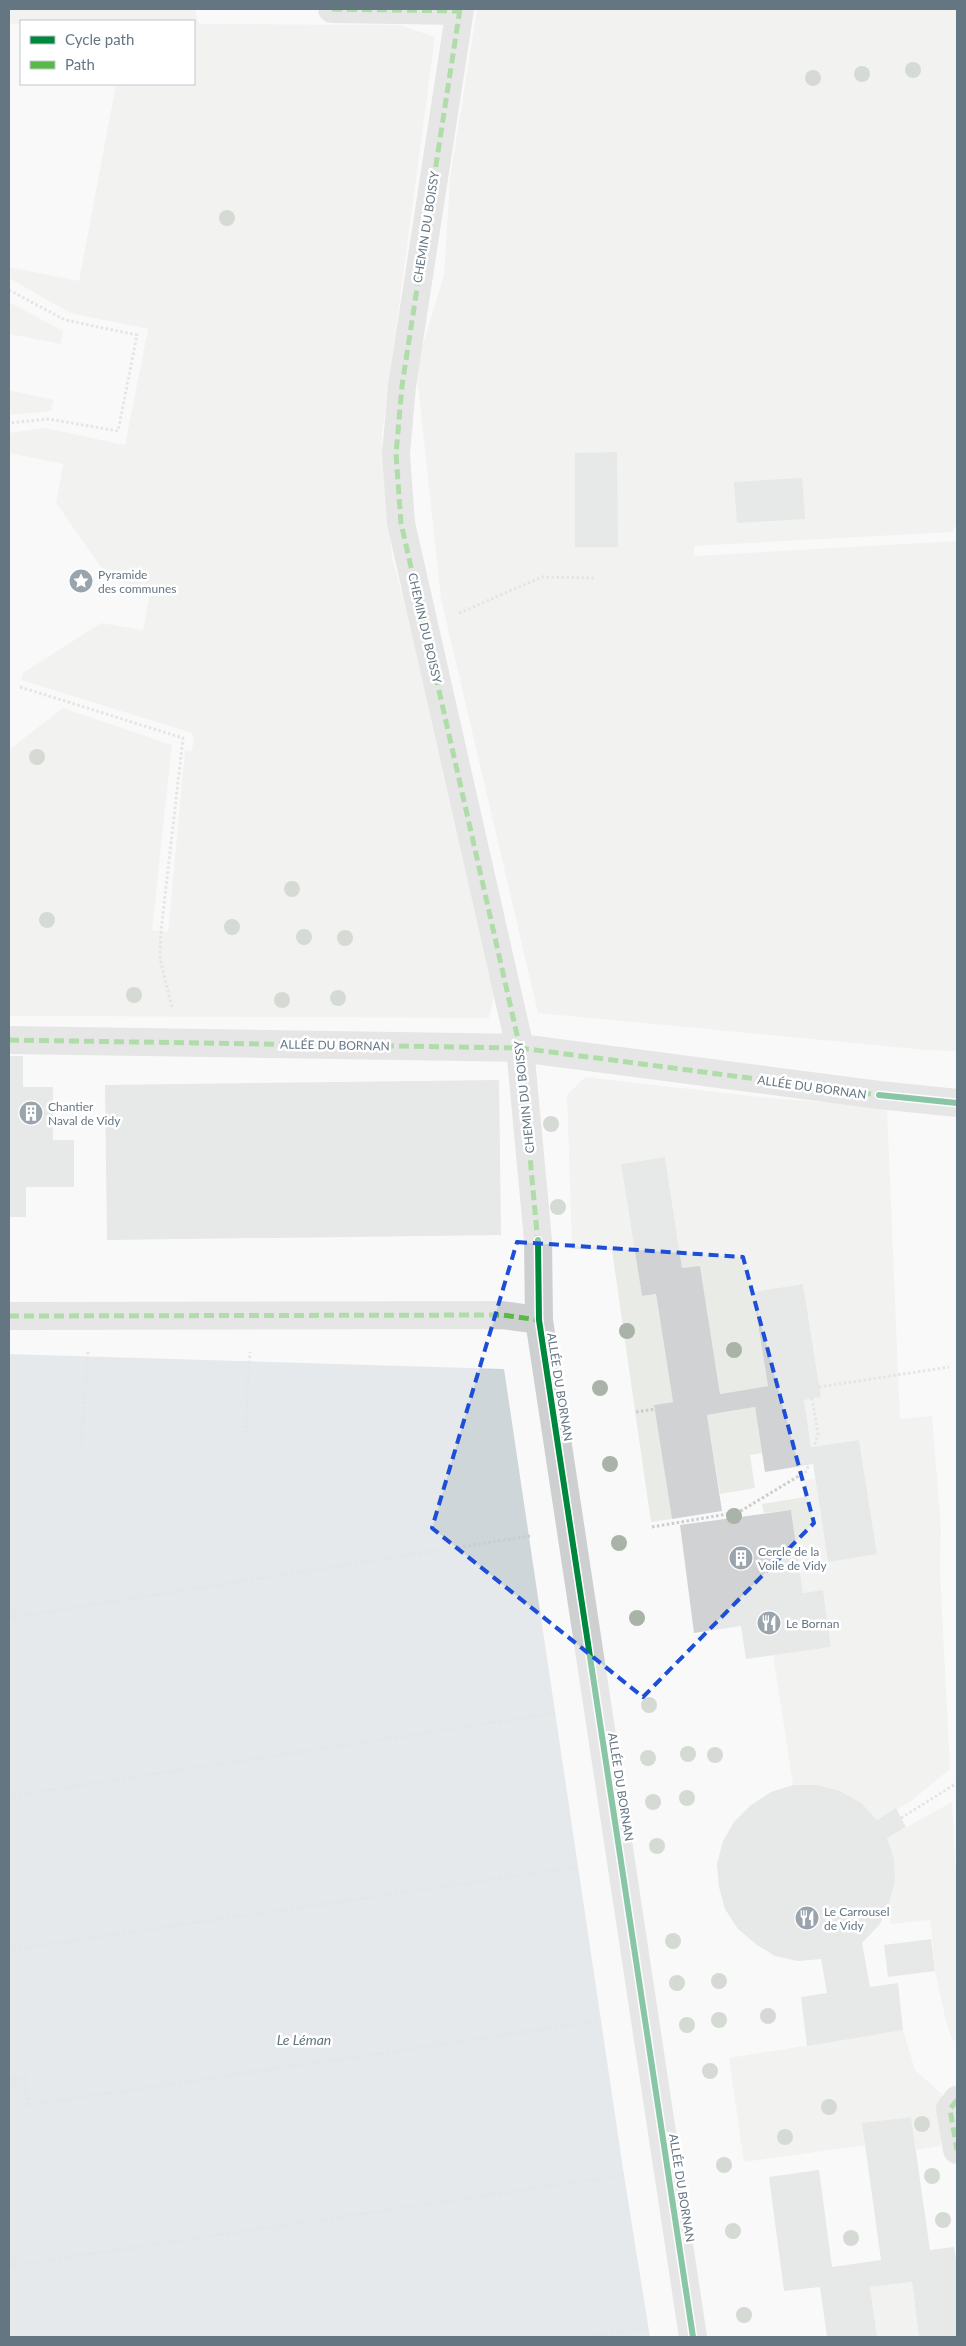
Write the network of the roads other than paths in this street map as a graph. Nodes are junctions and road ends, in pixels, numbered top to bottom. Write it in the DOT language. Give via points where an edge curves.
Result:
graph roads {
  1 [pos="332,9"];
  2 [pos="460,10"];
  3 [pos="9,1040"];
  4 [pos="520,1048"];
  5 [pos="957,1103"];
  6 [pos="538,1240"];
  7 [pos="9,1316"];
  8 [pos="539,1320"];
  9 [pos="957,2100"];
  10 [pos="957,2150"];
  11 [pos="693,2337"];
  1 -- 2 [label="street"];
  2 -- 4 [label="street, CHEMIN DU BOISSY" via="402,386 396,454 401,523"];
  3 -- 4 [label="street, ALLÉE DU BORNAN"];
  4 -- 5 [label="street, ALLÉE DU BORNAN"];
  4 -- 6 [label="street, CHEMIN DU BOISSY"];
  6 -- 8 [label="street, ALLÉE DU BORNAN"];
  7 -- 8 [label="street, ALLÉE DU BORNAN" via="502,1315"];
  8 -- 11 [label="street, ALLÉE DU BORNAN"];
  9 -- 10 [label="street" via="950,2109"];
}
